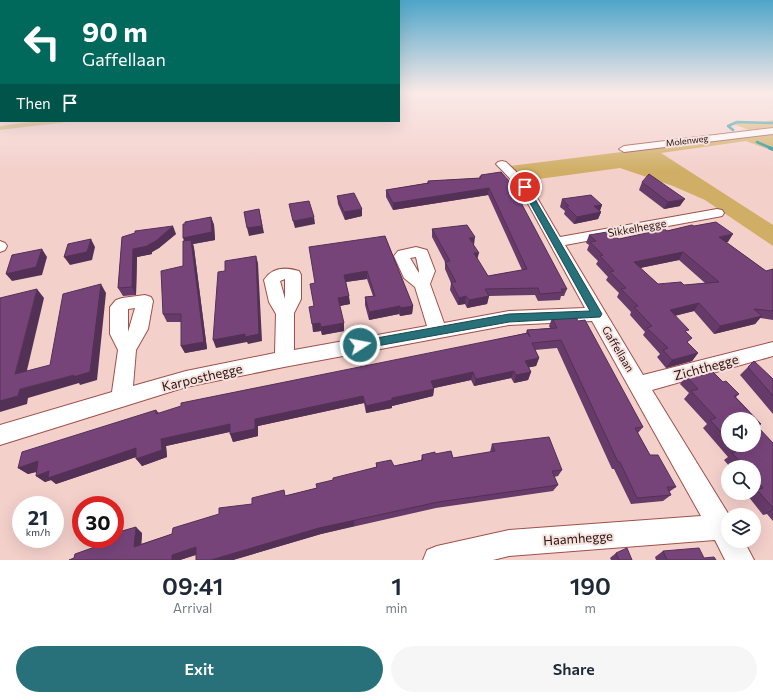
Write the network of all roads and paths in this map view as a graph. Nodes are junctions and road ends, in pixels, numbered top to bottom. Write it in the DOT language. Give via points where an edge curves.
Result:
graph roads {
  1 [pos="773,131"];
  2 [pos="624,149"];
  3 [pos="502,164"];
  4 [pos="717,213"];
  5 [pos="557,242"];
  6 [pos="422,284"];
  7 [pos="285,313"];
  8 [pos="597,314"];
  9 [pos="437,330"];
  10 [pos="127,350"];
  11 [pos="773,350"];
  12 [pos="284,360"];
  13 [pos="639,385"];
  14 [pos="121,398"];
  15 [pos="0,435"];
  16 [pos="721,527"];
  17 [pos="721,536"];
  18 [pos="733,548"];
  19 [pos="436,560"];
  20 [pos="740,560"];
  1 -- 2 [label="street, Molenweg"];
  3 -- 5 [label="street, Gaffellaan" via="525,187"];
  4 -- 5 [label="street, Sikkelhegge"];
  5 -- 8 [label="street, Gaffellaan"];
  6 -- 9 [label="street"];
  7 -- 12 [label="street"];
  8 -- 9 [label="street, Karposthegge" via="509,318"];
  8 -- 13 [label="street, Gaffellaan"];
  9 -- 12 [label="street, Karposthegge"];
  10 -- 14 [label="street"];
  11 -- 13 [label="street, Zichthegge"];
  12 -- 14 [label="street, Karposthegge" via="186,379"];
  13 -- 16 [label="street, Gaffellaan"];
  14 -- 15 [label="street, Karposthegge"];
  17 -- 19 [label="street, Haamhegge" via="509,543"];
  18 -- 20 [label="street, Gaffellaan"];
}
